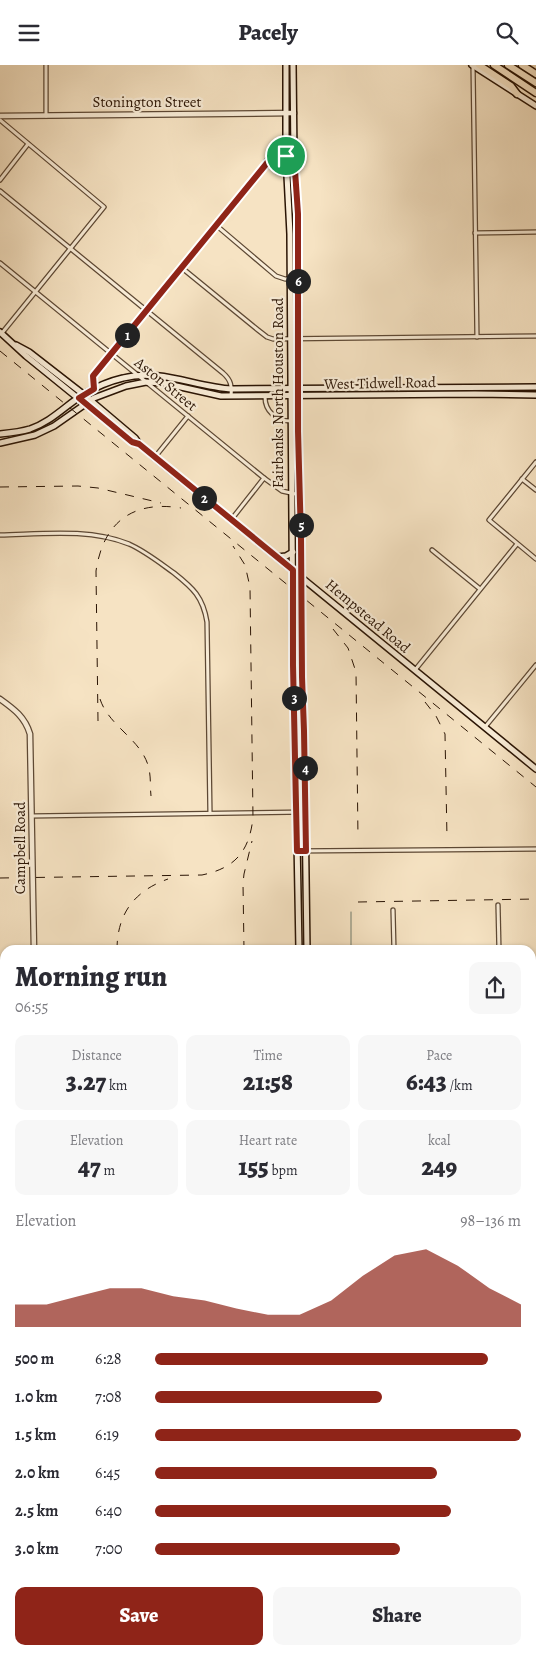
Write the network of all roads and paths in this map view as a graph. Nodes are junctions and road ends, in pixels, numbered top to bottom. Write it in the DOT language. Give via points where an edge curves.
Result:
graph roads {
  1 [pos="46,65"];
  2 [pos="286,65"];
  3 [pos="293,65"];
  4 [pos="475,65"];
  5 [pos="494,65"];
  6 [pos="508,65"];
  7 [pos="522,65"];
  8 [pos="536,74"];
  9 [pos="536,83"];
  10 [pos="536,93"];
  11 [pos="517,95"];
  12 [pos="536,106"];
  13 [pos="294,113"];
  14 [pos="286,114"];
  15 [pos="46,115"];
  16 [pos="0,118"];
  17 [pos="286,137"];
  18 [pos="28,145"];
  19 [pos="286,156"];
  20 [pos="294,156"];
  21 [pos="267,163"];
  22 [pos="0,180"];
  23 [pos="0,191"];
  24 [pos="216,226"];
  25 [pos="536,232"];
  26 [pos="475,233"];
  27 [pos="290,234"];
  28 [pos="299,234"];
  29 [pos="72,249"];
  30 [pos="0,263"];
  31 [pos="182,268"];
  32 [pos="290,279"];
  33 [pos="298,279"];
  34 [pos="36,292"];
  35 [pos="147,311"];
  36 [pos="1,333"];
  37 [pos="536,336"];
  38 [pos="477,337"];
  39 [pos="290,339"];
  40 [pos="298,339"];
  41 [pos="112,353"];
  42 [pos="138,375"];
  43 [pos="188,381"];
  44 [pos="146,382"];
  45 [pos="354,387"];
  46 [pos="405,387"];
  47 [pos="456,387"];
  48 [pos="507,387"];
  49 [pos="536,387"];
  50 [pos="186,388"];
  51 [pos="290,388"];
  52 [pos="94,389"];
  53 [pos="232,389"];
  54 [pos="298,389"];
  55 [pos="407,395"];
  56 [pos="456,395"];
  57 [pos="507,395"];
  58 [pos="536,395"];
  59 [pos="81,396"];
  60 [pos="290,396"];
  61 [pos="298,396"];
  62 [pos="353,396"];
  63 [pos="231,397"];
  64 [pos="265,397"];
  65 [pos="87,401"];
  66 [pos="188,416"];
  67 [pos="291,421"];
  68 [pos="298,431"];
  69 [pos="0,434"];
  70 [pos="0,443"];
  71 [pos="155,458"];
  72 [pos="536,462"];
  73 [pos="264,478"];
  74 [pos="522,479"];
  75 [pos="536,490"];
  76 [pos="292,494"];
  77 [pos="300,495"];
  78 [pos="230,520"];
  79 [pos="0,535"];
  80 [pos="517,544"];
  81 [pos="432,550"];
  82 [pos="293,551"];
  83 [pos="277,557"];
  84 [pos="536,559"];
  85 [pos="293,570"];
  86 [pos="301,577"];
  87 [pos="480,589"];
  88 [pos="317,590"];
  89 [pos="301,593"];
  90 [pos="292,633"];
  91 [pos="302,633"];
  92 [pos="536,665"];
  93 [pos="414,670"];
  94 [pos="294,692"];
  95 [pos="302,692"];
  96 [pos="0,699"];
  97 [pos="485,727"];
  98 [pos="296,752"];
  99 [pos="305,752"];
  100 [pos="536,769"];
  101 [pos="297,812"];
  102 [pos="305,812"];
  103 [pos="210,813"];
  104 [pos="32,816"];
  105 [pos="536,847"];
  106 [pos="297,851"];
  107 [pos="306,851"];
  108 [pos="498,905"];
  109 [pos="393,910"];
  110 [pos="298,917"];
  111 [pos="307,917"];
  112 [pos="34,945"];
  113 [pos="299,945"];
  114 [pos="307,945"];
  115 [pos="394,945"];
  116 [pos="499,945"];
  1 -- 15 [label="street"];
  2 -- 14 [label="main road, Fairbanks North Houston Road"];
  3 -- 13 [label="main road, Fairbanks North Houston Road"];
  4 -- 11 [label="highway" via="511,86"];
  4 -- 26 [label="street"];
  5 -- 10 [label="highway"];
  6 -- 9 [label="highway"];
  7 -- 8 [label="highway"];
  11 -- 12 [label="main road"];
  13 -- 14 [label="street, Stonington Street"];
  13 -- 20 [label="main road, Fairbanks North Houston Road"];
  14 -- 15 [label="street, Stonington Street"];
  14 -- 17 [label="main road, Fairbanks North Houston Road"];
  15 -- 16 [label="street, Stonington Street"];
  16 -- 18 [label="street"];
  17 -- 19 [label="main road, Fairbanks North Houston Road"];
  17 -- 21 [label="main road"];
  18 -- 22 [label="street"];
  18 -- 29 [label="street" via="104,207"];
  19 -- 20 [label="street"];
  19 -- 21 [label="street" via="275,157"];
  19 -- 27 [label="main road, Fairbanks North Houston Road"];
  20 -- 28 [label="main road, Fairbanks North Houston Road"];
  21 -- 24 [label="street"];
  23 -- 29 [label="street"];
  24 -- 31 [label="street"];
  24 -- 32 [label="street" via="276,276"];
  25 -- 26 [label="street"];
  26 -- 38 [label="street"];
  27 -- 28 [label="main road"];
  27 -- 32 [label="main road, Fairbanks North Houston Road"];
  28 -- 33 [label="main road, Fairbanks North Houston Road"];
  29 -- 34 [label="street"];
  29 -- 35 [label="street"];
  30 -- 34 [label="street, Aston Street"];
  31 -- 35 [label="street"];
  31 -- 39 [label="street" via="267,337"];
  32 -- 33 [label="street"];
  32 -- 39 [label="main road, Fairbanks North Houston Road"];
  33 -- 40 [label="main road, Fairbanks North Houston Road"];
  34 -- 36 [label="street"];
  34 -- 41 [label="street, Aston Street"];
  35 -- 41 [label="street"];
  35 -- 53 [label="street" via="223,373"];
  36 -- 59 [label="main road, Hempstead Road"];
  37 -- 38 [label="street"];
  38 -- 40 [label="street"];
  39 -- 40 [label="street"];
  39 -- 51 [label="main road, Fairbanks North Houston Road"];
  40 -- 54 [label="main road, Fairbanks North Houston Road"];
  41 -- 42 [label="street, Aston Street"];
  41 -- 52 [label="street" via="93,376"];
  42 -- 43 [label="main road, West Tidwell Road" via="160,375"];
  42 -- 44 [label="street, Aston Street"];
  42 -- 52 [label="main road, West Tidwell Road"];
  43 -- 50 [label="main road"];
  43 -- 53 [label="main road, West Tidwell Road"];
  44 -- 50 [label="main road, West Tidwell Road"];
  44 -- 65 [label="main road, West Tidwell Road" via="126,385"];
  44 -- 66 [label="street, Aston Street"];
  45 -- 46 [label="main road, West Tidwell Road"];
  45 -- 54 [label="main road, West Tidwell Road"];
  45 -- 62 [label="main road"];
  46 -- 47 [label="main road, West Tidwell Road"];
  46 -- 55 [label="main road"];
  47 -- 48 [label="main road, West Tidwell Road"];
  47 -- 56 [label="main road"];
  48 -- 49 [label="main road, West Tidwell Road"];
  48 -- 57 [label="main road"];
  50 -- 63 [label="main road, West Tidwell Road"];
  51 -- 53 [label="main road, West Tidwell Road"];
  51 -- 54 [label="main road, West Tidwell Road"];
  51 -- 60 [label="main road, Fairbanks North Houston Road"];
  52 -- 59 [label="main road, West Tidwell Road"];
  53 -- 63 [label="street"];
  54 -- 61 [label="main road, Fairbanks North Houston Road"];
  55 -- 56 [label="main road, West Tidwell Road"];
  55 -- 62 [label="main road, West Tidwell Road"];
  56 -- 57 [label="main road, West Tidwell Road"];
  57 -- 58 [label="main road, West Tidwell Road"];
  59 -- 65 [label="main road, Hempstead Road"];
  59 -- 69 [label="main road, West Tidwell Road" via="31,429"];
  60 -- 61 [label="main road, West Tidwell Road"];
  60 -- 64 [label="main road, West Tidwell Road"];
  60 -- 67 [label="main road, Fairbanks North Houston Road"];
  61 -- 62 [label="main road, West Tidwell Road"];
  61 -- 68 [label="main road, Fairbanks North Houston Road"];
  63 -- 64 [label="main road, West Tidwell Road"];
  64 -- 67 [label="street" via="268,410 281,419"];
  65 -- 70 [label="main road, West Tidwell Road" via="46,430"];
  65 -- 71 [label="main road, Hempstead Road"];
  66 -- 71 [label="street"];
  66 -- 73 [label="street, Aston Street"];
  67 -- 68 [label="main road"];
  67 -- 76 [label="main road, Fairbanks North Houston Road"];
  68 -- 77 [label="main road, Fairbanks North Houston Road"];
  71 -- 78 [label="main road, Hempstead Road"];
  72 -- 74 [label="street"];
  73 -- 76 [label="street, Aston Street"];
  73 -- 78 [label="street"];
  74 -- 75 [label="street"];
  74 -- 80 [label="street" via="489,520"];
  76 -- 77 [label="street, Aston Street"];
  76 -- 82 [label="main road, Fairbanks North Houston Road"];
  77 -- 86 [label="main road, Fairbanks North Houston Road"];
  78 -- 83 [label="main road, Hempstead Road"];
  79 -- 103 [label="street" via="80,534 118,541 151,556 188,585 202,601 207,622"];
  80 -- 84 [label="street"];
  80 -- 87 [label="street"];
  81 -- 87 [label="street"];
  82 -- 83 [label="main road"];
  82 -- 85 [label="main road, Fairbanks North Houston Road"];
  83 -- 85 [label="main road, Hempstead Road"];
  85 -- 86 [label="main road, Hempstead Road"];
  85 -- 90 [label="main road, Fairbanks North Houston Road"];
  86 -- 88 [label="main road, Hempstead Road"];
  86 -- 89 [label="main road, Fairbanks North Houston Road"];
  87 -- 93 [label="street"];
  88 -- 89 [label="main road" via="308,589"];
  88 -- 93 [label="main road, Hempstead Road"];
  89 -- 91 [label="main road, Fairbanks North Houston Road"];
  90 -- 91 [label="main road"];
  90 -- 94 [label="main road, Fairbanks North Houston Road"];
  91 -- 95 [label="main road, Fairbanks North Houston Road"];
  92 -- 97 [label="street"];
  93 -- 97 [label="main road, Hempstead Road"];
  94 -- 95 [label="main road"];
  94 -- 98 [label="main road, Fairbanks North Houston Road"];
  95 -- 99 [label="main road, Fairbanks North Houston Road"];
  96 -- 104 [label="street, Campbell Road" via="27,724"];
  97 -- 100 [label="main road, Hempstead Road"];
  98 -- 99 [label="main road"];
  98 -- 101 [label="main road, Fairbanks North Houston Road"];
  99 -- 102 [label="main road, Fairbanks North Houston Road"];
  101 -- 102 [label="street"];
  101 -- 103 [label="street"];
  101 -- 106 [label="main road, Fairbanks North Houston Road"];
  102 -- 107 [label="main road, Fairbanks North Houston Road"];
  103 -- 104 [label="street"];
  104 -- 112 [label="street, Campbell Road"];
  105 -- 107 [label="street"];
  106 -- 107 [label="street"];
  106 -- 110 [label="main road, Fairbanks North Houston Road"];
  107 -- 111 [label="main road, Fairbanks North Houston Road"];
  108 -- 116 [label="street"];
  109 -- 115 [label="street"];
  110 -- 111 [label="main road"];
  110 -- 113 [label="main road, Fairbanks North Houston Road"];
  111 -- 114 [label="main road, Fairbanks North Houston Road"];
}
